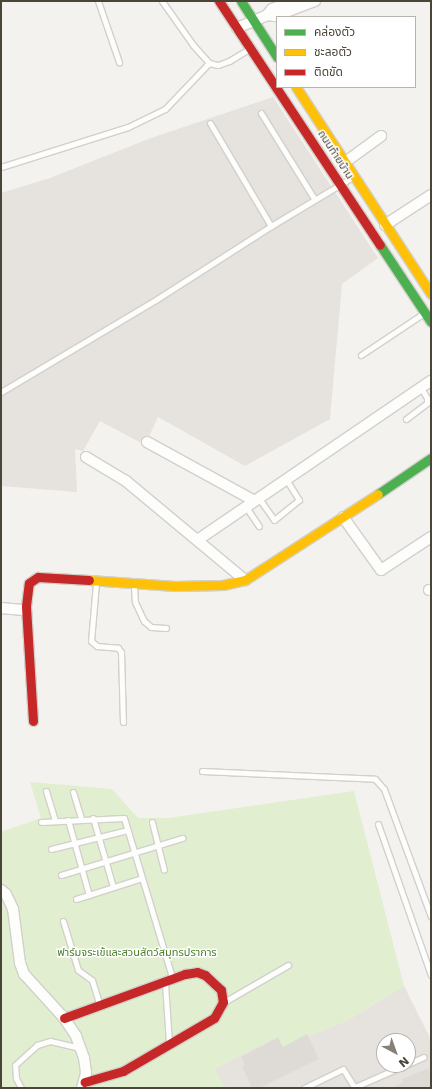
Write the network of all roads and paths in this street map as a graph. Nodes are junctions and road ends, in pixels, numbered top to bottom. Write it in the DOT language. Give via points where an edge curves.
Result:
graph roads {
  1 [pos="98,1"];
  2 [pos="162,1"];
  3 [pos="219,1"];
  4 [pos="241,1"];
  5 [pos="294,1"];
  6 [pos="315,1"];
  7 [pos="267,15"];
  8 [pos="254,21"];
  9 [pos="237,28"];
  10 [pos="250,48"];
  11 [pos="276,55"];
  12 [pos="119,62"];
  13 [pos="209,63"];
  14 [pos="276,88"];
  15 [pos="276,88"];
  16 [pos="297,88"];
  17 [pos="261,113"];
  18 [pos="210,123"];
  19 [pos="381,136"];
  20 [pos="344,163"];
  21 [pos="1,167"];
  22 [pos="353,177"];
  23 [pos="340,186"];
  24 [pos="431,195"];
  25 [pos="315,200"];
  26 [pos="385,225"];
  27 [pos="271,226"];
  28 [pos="431,294"];
  29 [pos="424,312"];
  30 [pos="431,322"];
  31 [pos="361,355"];
  32 [pos="431,382"];
  33 [pos="420,388"];
  34 [pos="1,392"];
  35 [pos="406,419"];
  36 [pos="147,442"];
  37 [pos="86,457"];
  38 [pos="431,458"];
  39 [pos="286,479"];
  40 [pos="252,501"];
  41 [pos="343,517"];
  42 [pos="259,526"];
  43 [pos="431,537"];
  44 [pos="199,539"];
  45 [pos="245,580"];
  46 [pos="96,582"];
  47 [pos="134,584"];
  48 [pos="1,608"];
  49 [pos="26,610"];
  50 [pos="166,628"];
  51 [pos="33,721"];
  52 [pos="123,722"];
  53 [pos="202,771"];
  54 [pos="46,791"];
  55 [pos="73,792"];
  56 [pos="93,818"];
  57 [pos="81,819"];
  58 [pos="68,820"];
  59 [pos="54,821"];
  60 [pos="40,822"];
  61 [pos="152,822"];
  62 [pos="378,824"];
  63 [pos="128,830"];
  64 [pos="98,836"];
  65 [pos="182,838"];
  66 [pos="75,843"];
  67 [pos="157,846"];
  68 [pos="51,849"];
  69 [pos="134,852"];
  70 [pos="106,861"];
  71 [pos="82,868"];
  72 [pos="164,870"];
  73 [pos="61,875"];
  74 [pos="142,878"];
  75 [pos="114,887"];
  76 [pos="1,890"];
  77 [pos="89,895"];
  78 [pos="76,899"];
  79 [pos="431,917"];
  80 [pos="63,920"];
  81 [pos="288,965"];
  82 [pos="431,975"];
  83 [pos="169,979"];
  84 [pos="223,1002"];
  85 [pos="99,1004"];
  86 [pos="64,1018"];
  87 [pos="169,1043"];
  88 [pos="80,1048"];
  89 [pos="424,1057"];
  90 [pos="416,1060"];
  91 [pos="387,1073"];
  92 [pos="83,1085"];
  93 [pos="355,1087"];
  94 [pos="21,1088"];
  95 [pos="304,1088"];
  1 -- 12 [label="lane"];
  2 -- 13 [label="lane"];
  3 -- 9 [label="street, ถนนท้ายบ้าน"];
  4 -- 8 [label="street"];
  5 -- 7 [label="street" via="272,9"];
  6 -- 7 [label="street" via="275,16"];
  7 -- 8 [label="street"];
  8 -- 9 [label="street"];
  8 -- 11 [label="street"];
  9 -- 10 [label="street, ถนนท้ายบ้าน"];
  10 -- 13 [label="lane" via="229,61 218,65"];
  10 -- 15 [label="street, ถนนท้ายบ้าน"];
  13 -- 21 [label="lane" via="165,108 128,127"];
  14 -- 23 [label="street, ถนนท้ายบ้าน"];
  16 -- 20 [label="street, ถนนท้ายบ้าน"];
  17 -- 25 [label="lane"];
  18 -- 27 [label="lane"];
  19 -- 20 [label="street"];
  20 -- 22 [label="street, ถนนท้ายบ้าน"];
  22 -- 23 [label="lane"];
  22 -- 26 [label="street, ถนนท้ายบ้าน"];
  23 -- 25 [label="lane"];
  23 -- 29 [label="street, ถนนท้ายบ้าน"];
  24 -- 26 [label="street"];
  25 -- 27 [label="lane"];
  26 -- 28 [label="street, ถนนท้ายบ้าน"];
  27 -- 34 [label="lane" via="157,299"];
  29 -- 30 [label="street, ถนนท้ายบ้าน"];
  29 -- 31 [label="lane"];
  32 -- 33 [label="street"];
  33 -- 35 [label="lane" via="427,398 427,403"];
  33 -- 39 [label="street"];
  36 -- 40 [label="street"];
  37 -- 44 [label="street" via="126,480"];
  38 -- 41 [label="street"];
  39 -- 40 [label="street"];
  39 -- 40 [label="lane" via="299,500 274,520"];
  40 -- 42 [label="lane"];
  40 -- 44 [label="street"];
  41 -- 43 [label="street" via="381,570"];
  41 -- 45 [label="street"];
  44 -- 45 [label="street"];
  45 -- 47 [label="street" via="224,585"];
  46 -- 47 [label="street"];
  46 -- 49 [label="street" via="38,577 29,584"];
  46 -- 52 [label="lane" via="91,641 96,646 118,648 122,652"];
  47 -- 50 [label="lane" via="135,602 144,621 151,627"];
  48 -- 49 [label="street"];
  49 -- 51 [label="street"];
  53 -- 79 [label="lane" via="375,779 384,789"];
  54 -- 59 [label="lane"];
  55 -- 57 [label="lane"];
  56 -- 57 [label="lane"];
  56 -- 63 [label="lane" via="124,818"];
  56 -- 64 [label="lane"];
  57 -- 58 [label="lane"];
  58 -- 59 [label="lane"];
  58 -- 66 [label="lane"];
  59 -- 60 [label="lane"];
  61 -- 67 [label="lane"];
  62 -- 82 [label="lane"];
  63 -- 64 [label="lane"];
  63 -- 69 [label="lane"];
  64 -- 66 [label="lane"];
  64 -- 70 [label="lane"];
  65 -- 67 [label="lane"];
  66 -- 68 [label="lane"];
  66 -- 71 [label="lane"];
  67 -- 69 [label="lane"];
  67 -- 72 [label="lane"];
  69 -- 70 [label="lane"];
  69 -- 74 [label="lane"];
  70 -- 71 [label="lane"];
  70 -- 75 [label="lane"];
  71 -- 73 [label="lane"];
  71 -- 77 [label="lane"];
  74 -- 75 [label="lane"];
  74 -- 83 [label="lane"];
  75 -- 77 [label="lane"];
  76 -- 86 [label="street" via="8,897 13,909 20,963 24,974"];
  77 -- 78 [label="lane"];
  80 -- 85 [label="lane" via="78,970 92,980"];
  81 -- 84 [label="lane"];
  83 -- 84 [label="street" via="197,972 205,975 221,990"];
  83 -- 85 [label="street"];
  83 -- 87 [label="lane" via="165,1012"];
  84 -- 87 [label="street" via="214,1018"];
  85 -- 86 [label="street"];
  86 -- 88 [label="street"];
  87 -- 92 [label="street" via="124,1071"];
  88 -- 92 [label="street" via="86,1073"];
  88 -- 94 [label="lane" via="50,1041 37,1045 15,1065 16,1078"];
  89 -- 90 [label="lane"];
  91 -- 93 [label="lane"];
  93 -- 95 [label="lane" via="344,1069"];
}
